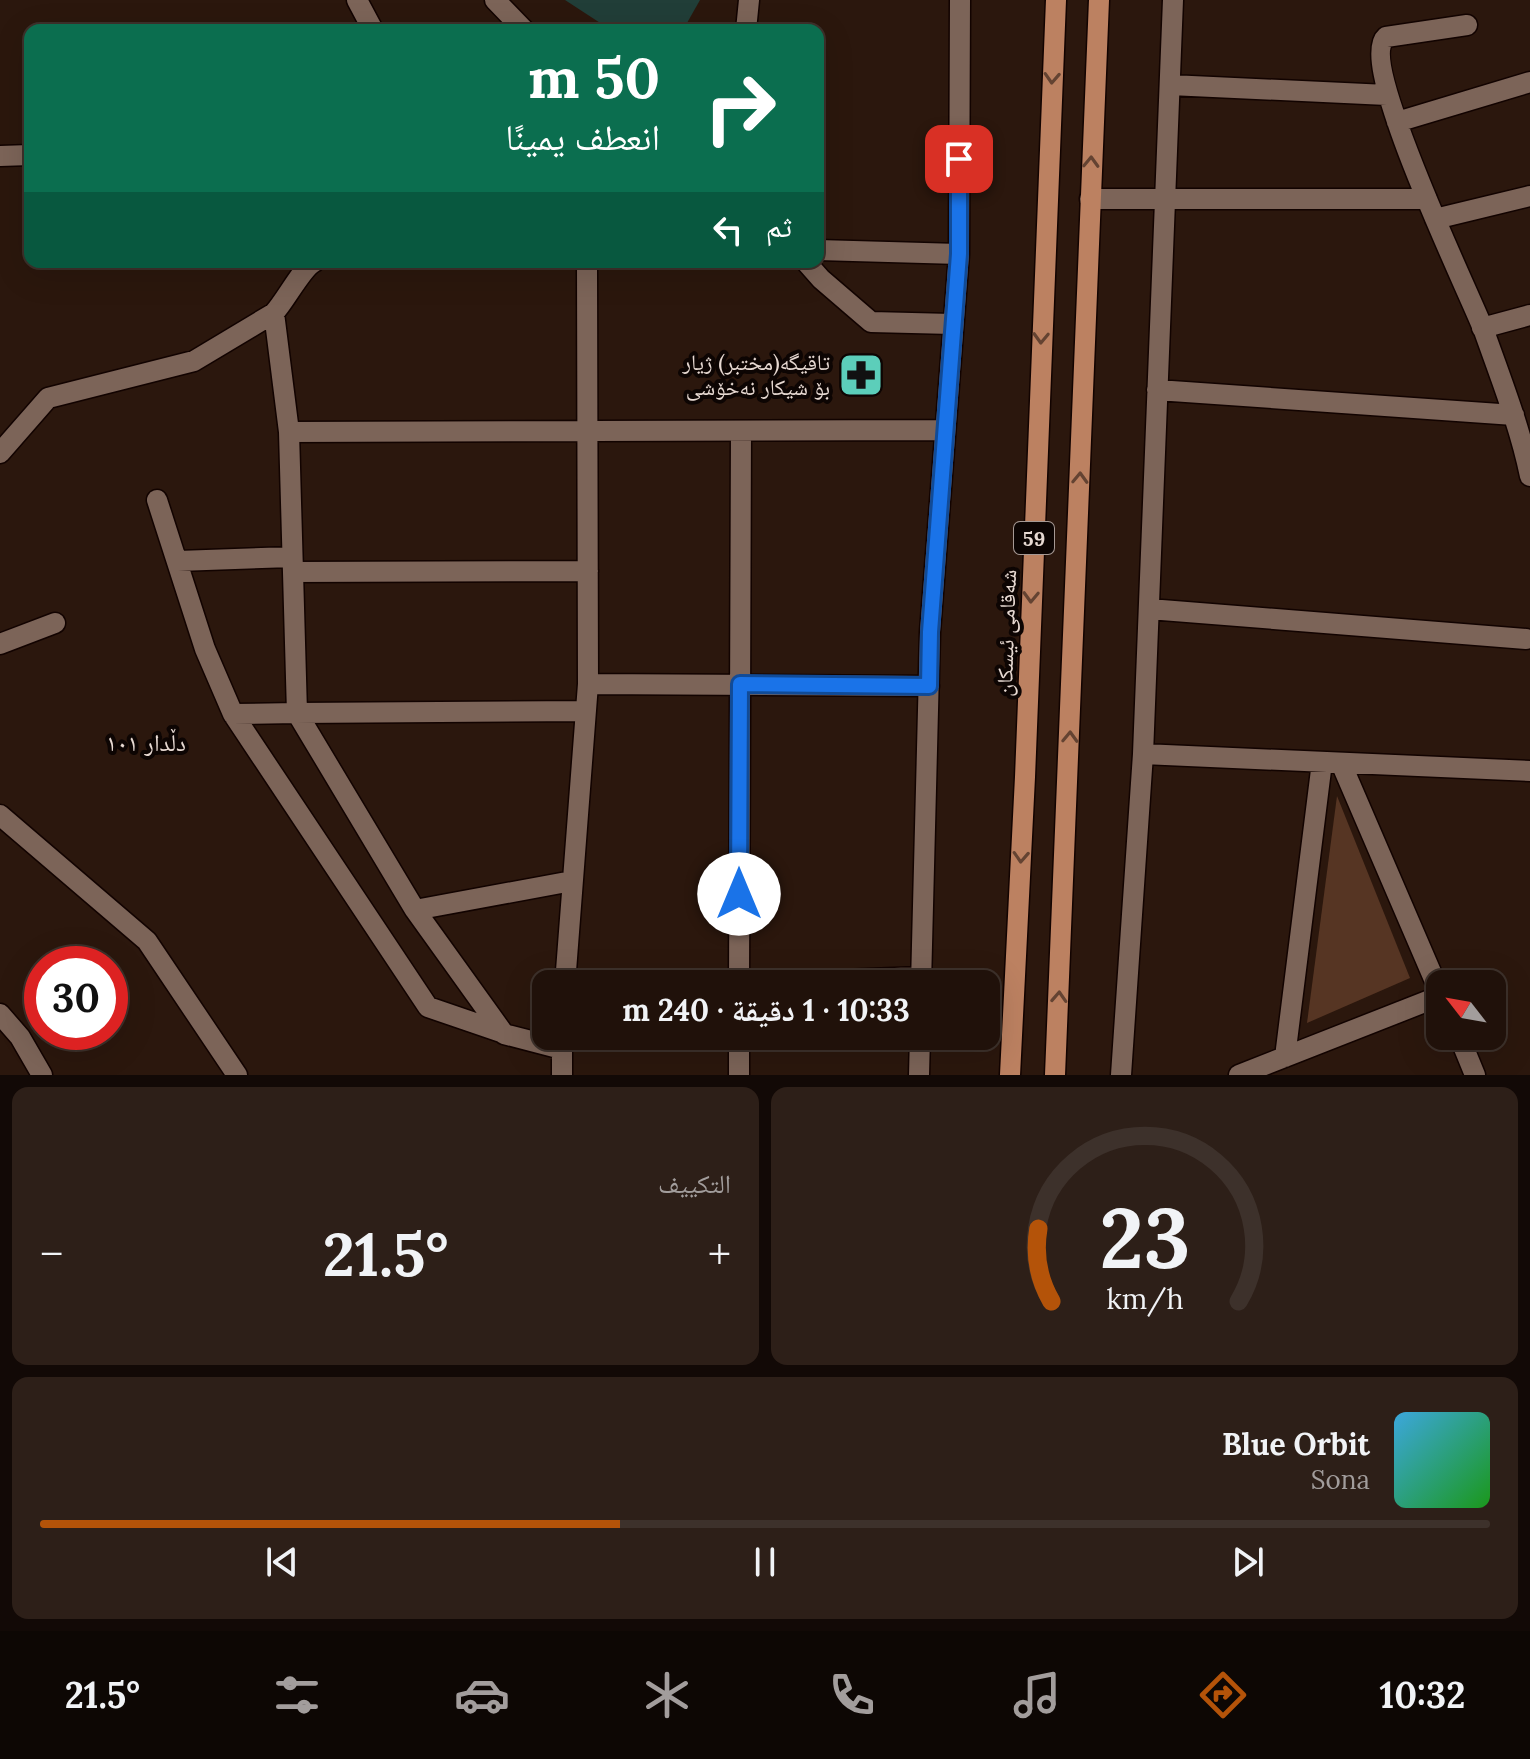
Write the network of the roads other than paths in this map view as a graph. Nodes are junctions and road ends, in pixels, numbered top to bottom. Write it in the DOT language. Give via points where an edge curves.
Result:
graph roads {
  1 [pos="357,0"];
  2 [pos="495,0"];
  3 [pos="749,0"];
  4 [pos="960,0"];
  5 [pos="1056,0"];
  6 [pos="1099,0"];
  7 [pos="1173,0"];
  8 [pos="370,24"];
  9 [pos="518,24"];
  10 [pos="747,24"];
  11 [pos="1467,25"];
  12 [pos="1530,82"];
  13 [pos="1170,85"];
  14 [pos="1387,95"];
  15 [pos="1397,122"];
  16 [pos="24,155"];
  17 [pos="0,156"];
  18 [pos="1530,196"];
  19 [pos="1165,198"];
  20 [pos="1090,199"];
  21 [pos="1431,209"];
  22 [pos="824,250"];
  23 [pos="959,254"];
  24 [pos="306,268"];
  25 [pos="587,268"];
  26 [pos="811,268"];
  27 [pos="274,313"];
  28 [pos="1530,315"];
  29 [pos="952,324"];
  30 [pos="1482,328"];
  31 [pos="1157,390"];
  32 [pos="1514,415"];
  33 [pos="945,430"];
  34 [pos="289,432"];
  35 [pos="588,432"];
  36 [pos="741,432"];
  37 [pos="1526,436"];
  38 [pos="0,453"];
  39 [pos="1530,476"];
  40 [pos="157,500"];
  41 [pos="178,561"];
  42 [pos="292,564"];
  43 [pos="588,571"];
  44 [pos="1149,609"];
  45 [pos="55,623"];
  46 [pos="1529,639"];
  47 [pos="0,644"];
  48 [pos="588,684"];
  49 [pos="740,684"];
  50 [pos="929,686"];
  51 [pos="586,711"];
  52 [pos="297,713"];
  53 [pos="233,714"];
  54 [pos="1143,754"];
  55 [pos="1332,762"];
  56 [pos="1530,771"];
  57 [pos="0,815"];
  58 [pos="572,881"];
  59 [pos="415,910"];
  60 [pos="566,970"];
  61 [pos="739,970"];
  62 [pos="921,970"];
  63 [pos="1429,970"];
  64 [pos="1426,1000"];
  65 [pos="0,1014"];
  66 [pos="504,1034"];
  67 [pos="532,1038"];
  68 [pos="562,1050"];
  69 [pos="739,1050"];
  70 [pos="920,1050"];
  71 [pos="1465,1050"];
  72 [pos="1285,1057"];
  73 [pos="42,1075"];
  74 [pos="237,1075"];
  75 [pos="562,1075"];
  76 [pos="739,1075"];
  77 [pos="919,1075"];
  78 [pos="1010,1075"];
  79 [pos="1055,1075"];
  80 [pos="1121,1075"];
  81 [pos="1239,1075"];
  82 [pos="1475,1075"];
  1 -- 8 [label="street"];
  2 -- 9 [label="street"];
  3 -- 10 [label="street"];
  4 -- 23 [label="street"];
  5 -- 78 [label="main road, شەقامی ئیسکان / 59, one-way"];
  20 -- 6 [label="main road, 59, one-way"];
  7 -- 13 [label="street"];
  11 -- 14 [label="street" via="1380,41"];
  12 -- 15 [label="street"];
  13 -- 14 [label="street"];
  13 -- 19 [label="street"];
  14 -- 15 [label="street"];
  15 -- 21 [label="street"];
  16 -- 17 [label="street"];
  18 -- 21 [label="street"];
  19 -- 20 [label="street"];
  19 -- 21 [label="street"];
  19 -- 31 [label="street"];
  79 -- 20 [label="main road, 59, one-way"];
  21 -- 30 [label="street"];
  22 -- 23 [label="street"];
  23 -- 29 [label="street"];
  24 -- 27 [label="street"];
  25 -- 35 [label="street"];
  26 -- 29 [label="street" via="871,322"];
  27 -- 34 [label="street"];
  27 -- 38 [label="street" via="194,361 48,398"];
  28 -- 30 [label="street"];
  29 -- 33 [label="street"];
  30 -- 32 [label="street"];
  31 -- 32 [label="street"];
  31 -- 44 [label="street"];
  32 -- 37 [label="street"];
  33 -- 36 [label="street"];
  33 -- 50 [label="street"];
  34 -- 35 [label="street"];
  34 -- 42 [label="street"];
  35 -- 36 [label="street"];
  35 -- 43 [label="street"];
  36 -- 49 [label="street"];
  37 -- 39 [label="street"];
  40 -- 41 [label="street"];
  41 -- 42 [label="street"];
  41 -- 53 [label="street" via="205,649"];
  42 -- 43 [label="street"];
  42 -- 52 [label="street"];
  43 -- 48 [label="street"];
  44 -- 46 [label="street"];
  44 -- 54 [label="street"];
  45 -- 47 [label="street"];
  48 -- 49 [label="street"];
  48 -- 51 [label="street"];
  49 -- 50 [label="street"];
  49 -- 61 [label="street"];
  50 -- 62 [label="street"];
  51 -- 52 [label="street"];
  51 -- 58 [label="street"];
  52 -- 53 [label="street"];
  52 -- 59 [label="street"];
  53 -- 66 [label="street" via="428,1007"];
  54 -- 55 [label="street"];
  54 -- 80 [label="street"];
  55 -- 56 [label="street"];
  55 -- 63 [label="street"];
  55 -- 72 [label="street"];
  57 -- 74 [label="street" via="147,941"];
  58 -- 59 [label="street"];
  58 -- 60 [label="street"];
  59 -- 66 [label="street"];
  64 -- 72 [label="street"];
  65 -- 73 [label="street"];
  66 -- 67 [label="street"];
  68 -- 75 [label="street"];
  69 -- 76 [label="street"];
  70 -- 77 [label="street"];
  71 -- 82 [label="street"];
  72 -- 81 [label="street"];
}
